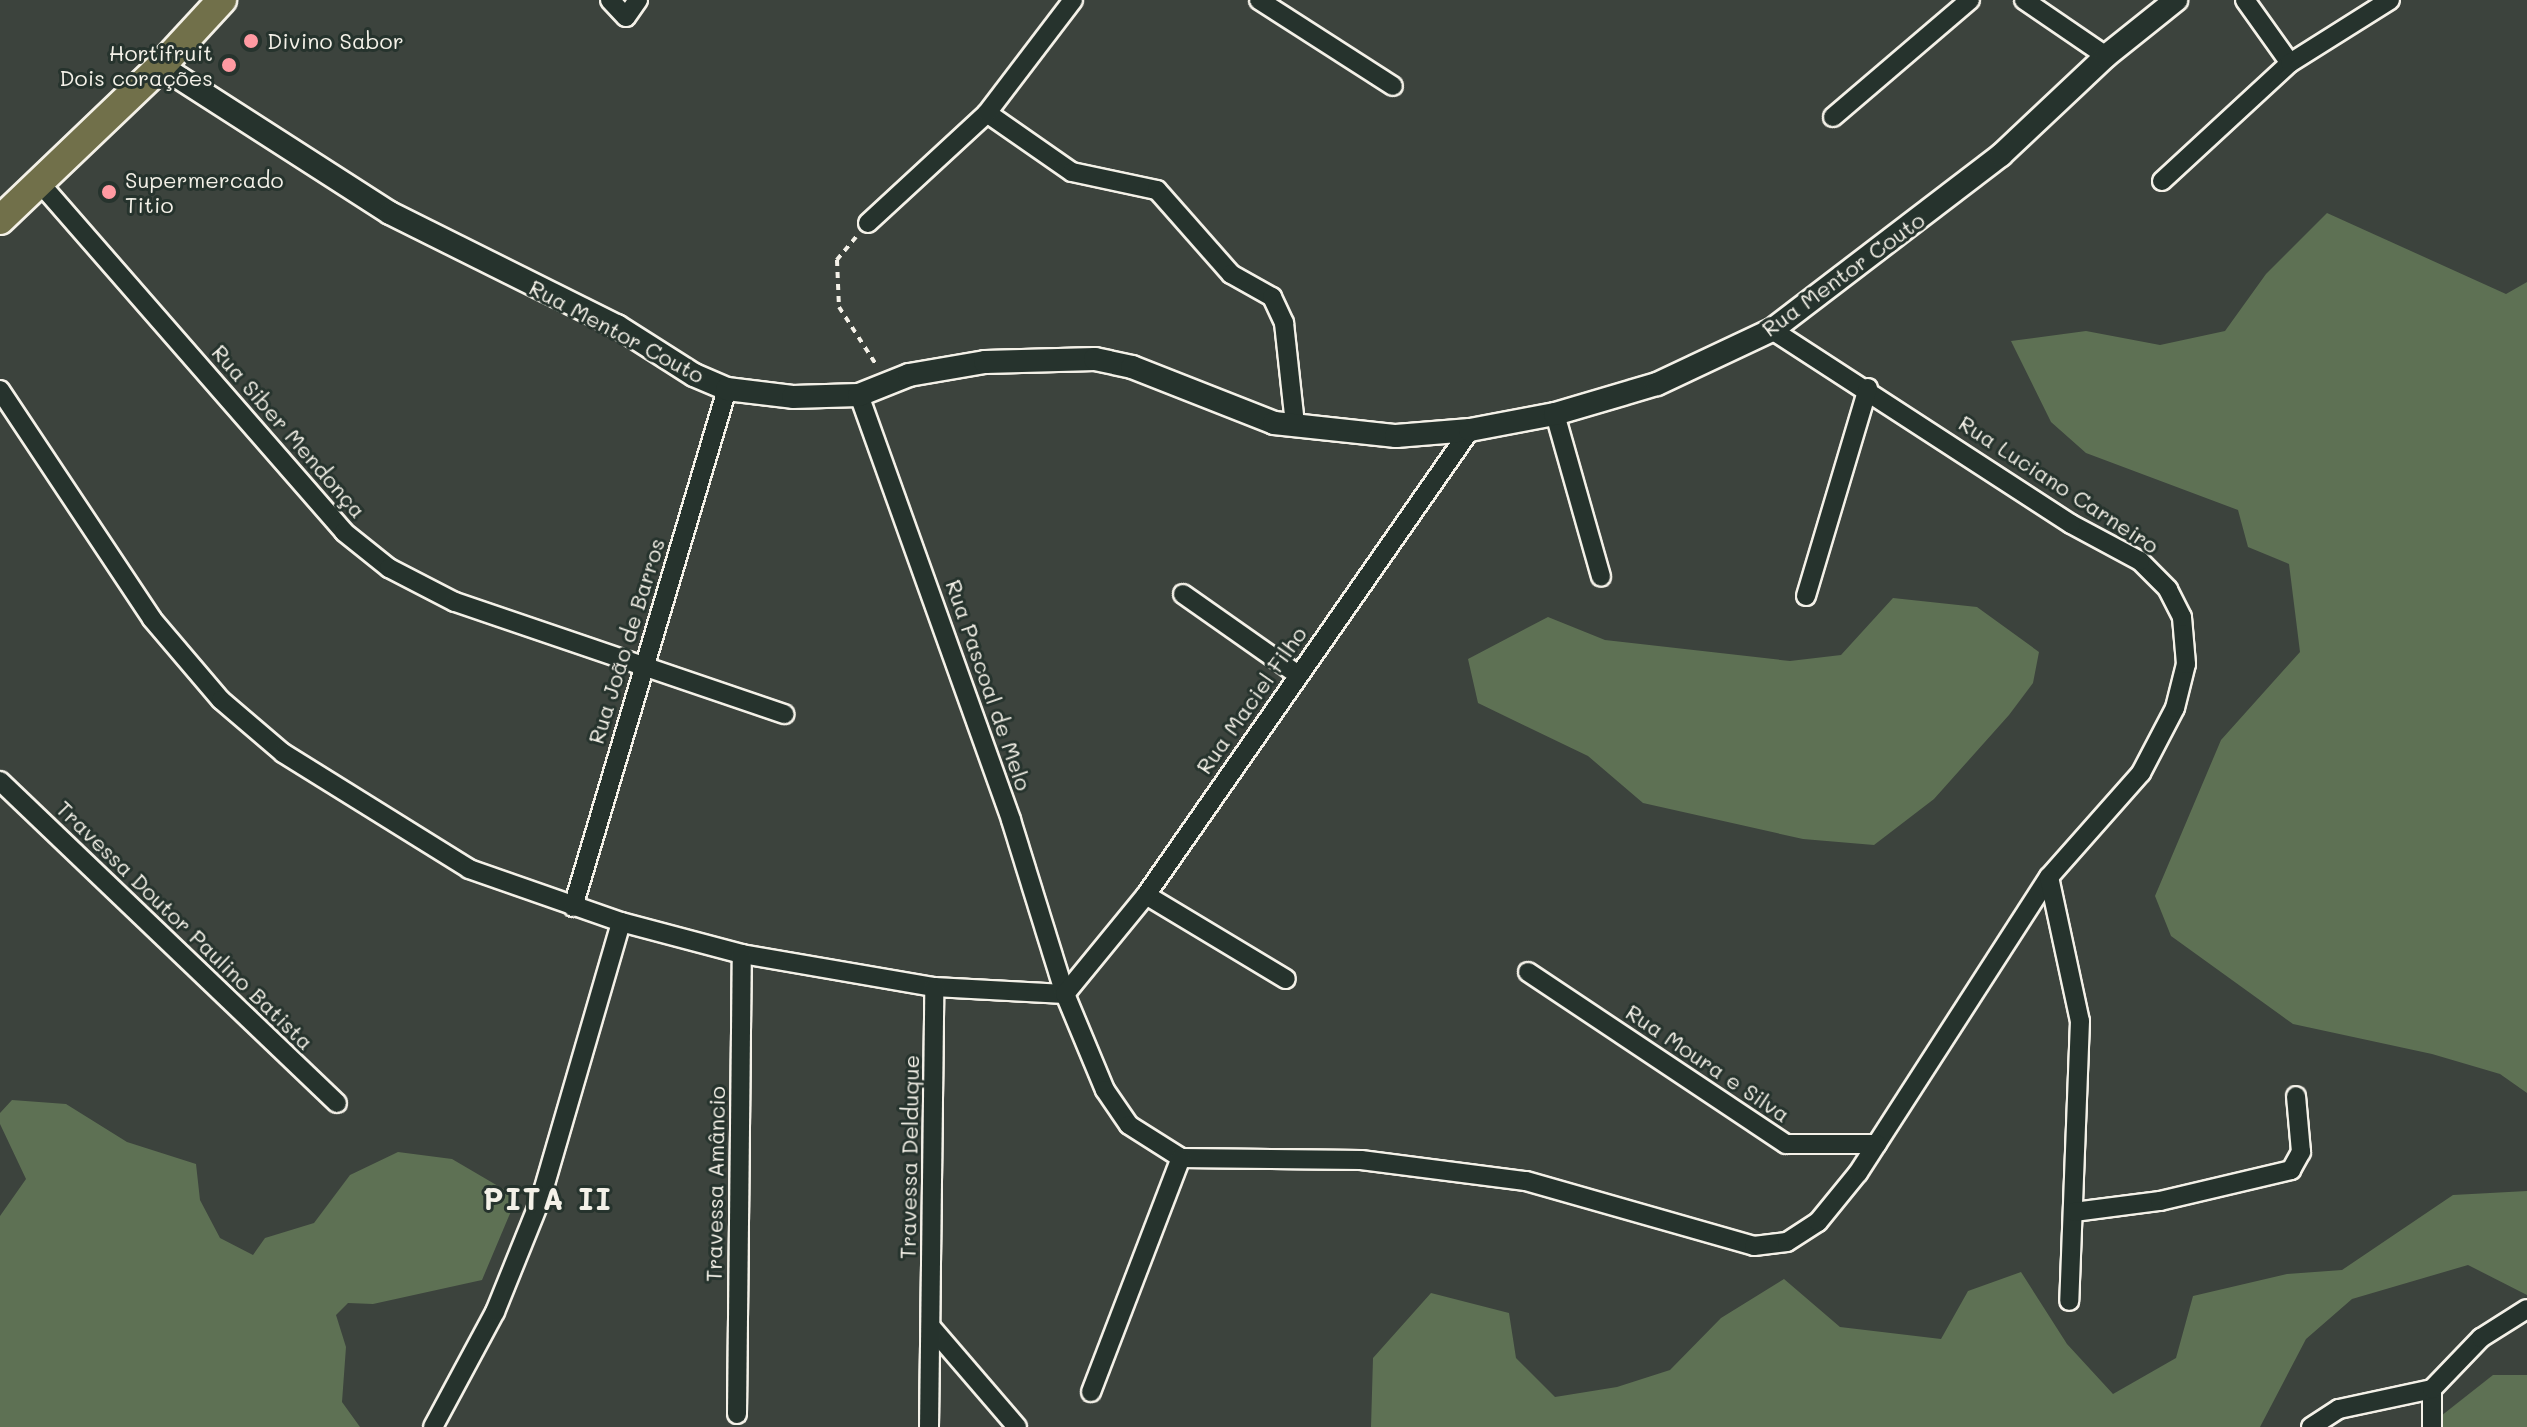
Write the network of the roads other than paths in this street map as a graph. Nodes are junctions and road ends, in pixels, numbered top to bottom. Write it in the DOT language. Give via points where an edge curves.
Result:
graph roads {
  1 [pos="222,0"];
  2 [pos="610,0"];
  3 [pos="638,0"];
  4 [pos="1073,0"];
  5 [pos="1259,0"];
  6 [pos="1970,0"];
  7 [pos="2024,0"];
  8 [pos="2176,0"];
  9 [pos="2245,0"];
  10 [pos="2390,0"];
  11 [pos="2106,56"];
  12 [pos="2290,63"];
  13 [pos="161,66"];
  14 [pos="1393,86"];
  15 [pos="987,113"];
  16 [pos="1833,117"];
  17 [pos="2162,181"];
  18 [pos="39,182"];
  19 [pos="0,220"];
  20 [pos="868,223"];
  21 [pos="1772,330"];
  22 [pos="1868,388"];
  23 [pos="727,389"];
  24 [pos="0,390"];
  25 [pos="859,395"];
  26 [pos="1555,414"];
  27 [pos="1295,424"];
  28 [pos="1470,430"];
  29 [pos="1601,577"];
  30 [pos="1183,594"];
  31 [pos="1806,596"];
  32 [pos="643,667"];
  33 [pos="1297,674"];
  34 [pos="784,714"];
  35 [pos="0,783"];
  36 [pos="2049,877"];
  37 [pos="1146,895"];
  38 [pos="573,907"];
  39 [pos="621,922"];
  40 [pos="742,954"];
  41 [pos="1528,972"];
  42 [pos="1286,979"];
  43 [pos="934,987"];
  44 [pos="1065,994"];
  45 [pos="2296,1096"];
  46 [pos="337,1103"];
  47 [pos="1877,1144"];
  48 [pos="1181,1158"];
  49 [pos="2074,1212"];
  50 [pos="2069,1301"];
  51 [pos="2527,1309"];
  52 [pos="931,1327"];
  53 [pos="2432,1389"];
  54 [pos="1091,1392"];
  55 [pos="737,1414"];
  56 [pos="433,1427"];
  57 [pos="929,1427"];
  58 [pos="1017,1427"];
  59 [pos="2311,1427"];
  60 [pos="2432,1427"];
  1 -- 13 [label="main road"];
  2 -- 3 [label="street" via="626,17"];
  4 -- 15 [label="street"];
  5 -- 14 [label="street"];
  6 -- 16 [label="street"];
  7 -- 11 [label="street"];
  8 -- 11 [label="street, Rua Mentor Couto"];
  9 -- 12 [label="street"];
  10 -- 12 [label="street"];
  11 -- 21 [label="street, Rua Mentor Couto" via="2001,155"];
  12 -- 17 [label="street"];
  13 -- 18 [label="main road"];
  13 -- 23 [label="street, Rua Mentor Couto" via="390,213 617,326 694,375"];
  15 -- 20 [label="street"];
  15 -- 27 [label="street" via="1072,172 1157,190 1231,274 1272,297 1284,323"];
  18 -- 19 [label="main road"];
  18 -- 32 [label="street, Rua Siber Mendonça" via="344,532 416,585"];
  21 -- 22 [label="street, Rua Luciano Carneiro"];
  21 -- 26 [label="street, Rua Mentor Couto" via="1657,384"];
  22 -- 31 [label="street"];
  22 -- 36 [label="street, Rua Luciano Carneiro" via="2071,524 2140,561 2168,589 2182,617 2186,664 2175,708 2141,773"];
  23 -- 25 [label="street, Rua Mentor Couto" via="793,397"];
  23 -- 32 [label="street, Rua João de Barros"];
  24 -- 38 [label="street" via="152,619 221,700 283,753 469,869"];
  25 -- 27 [label="street, Rua Mentor Couto" via="909,375 985,362 1095,359 1132,367 1274,423"];
  25 -- 44 [label="street, Rua Pascoal de Melo" via="1006,806"];
  26 -- 28 [label="street, Rua Mentor Couto"];
  26 -- 29 [label="street"];
  27 -- 28 [label="street, Rua Mentor Couto" via="1396,436"];
  28 -- 33 [label="street, Rua Maciel Filho"];
  30 -- 33 [label="street"];
  32 -- 34 [label="street, Rua Siber Mendonça"];
  32 -- 38 [label="street, Rua João de Barros"];
  33 -- 37 [label="street, Rua Maciel Filho"];
  35 -- 46 [label="street, Travessa Doutor Paulino Batista"];
  36 -- 47 [label="street, Rua Luciano Carneiro" via="1909,1086"];
  36 -- 49 [label="street" via="2080,1021"];
  37 -- 42 [label="street"];
  37 -- 44 [label="street, Rua Maciel Filho"];
  38 -- 39 [label="street"];
  39 -- 40 [label="street"];
  39 -- 56 [label="street" via="541,1198 495,1312"];
  40 -- 43 [label="street"];
  40 -- 55 [label="street, Travessa Amâncio"];
  41 -- 47 [label="street, Rua Moura e Silva" via="1786,1144"];
  43 -- 44 [label="street"];
  43 -- 52 [label="street, Travessa Delduque"];
  44 -- 48 [label="street, Rua Pascoal de Melo" via="1105,1090 1129,1125"];
  45 -- 49 [label="street" via="2301,1152 2291,1170 2160,1201"];
  47 -- 48 [label="street, Rua Luciano Carneiro" via="1818,1222 1787,1242 1754,1246 1526,1181 1361,1160"];
  48 -- 54 [label="street"];
  49 -- 50 [label="street"];
  51 -- 53 [label="street" via="2481,1338"];
  52 -- 57 [label="street, Travessa Delduque"];
  52 -- 58 [label="street"];
  53 -- 59 [label="street" via="2339,1409"];
  53 -- 60 [label="street"];
}
